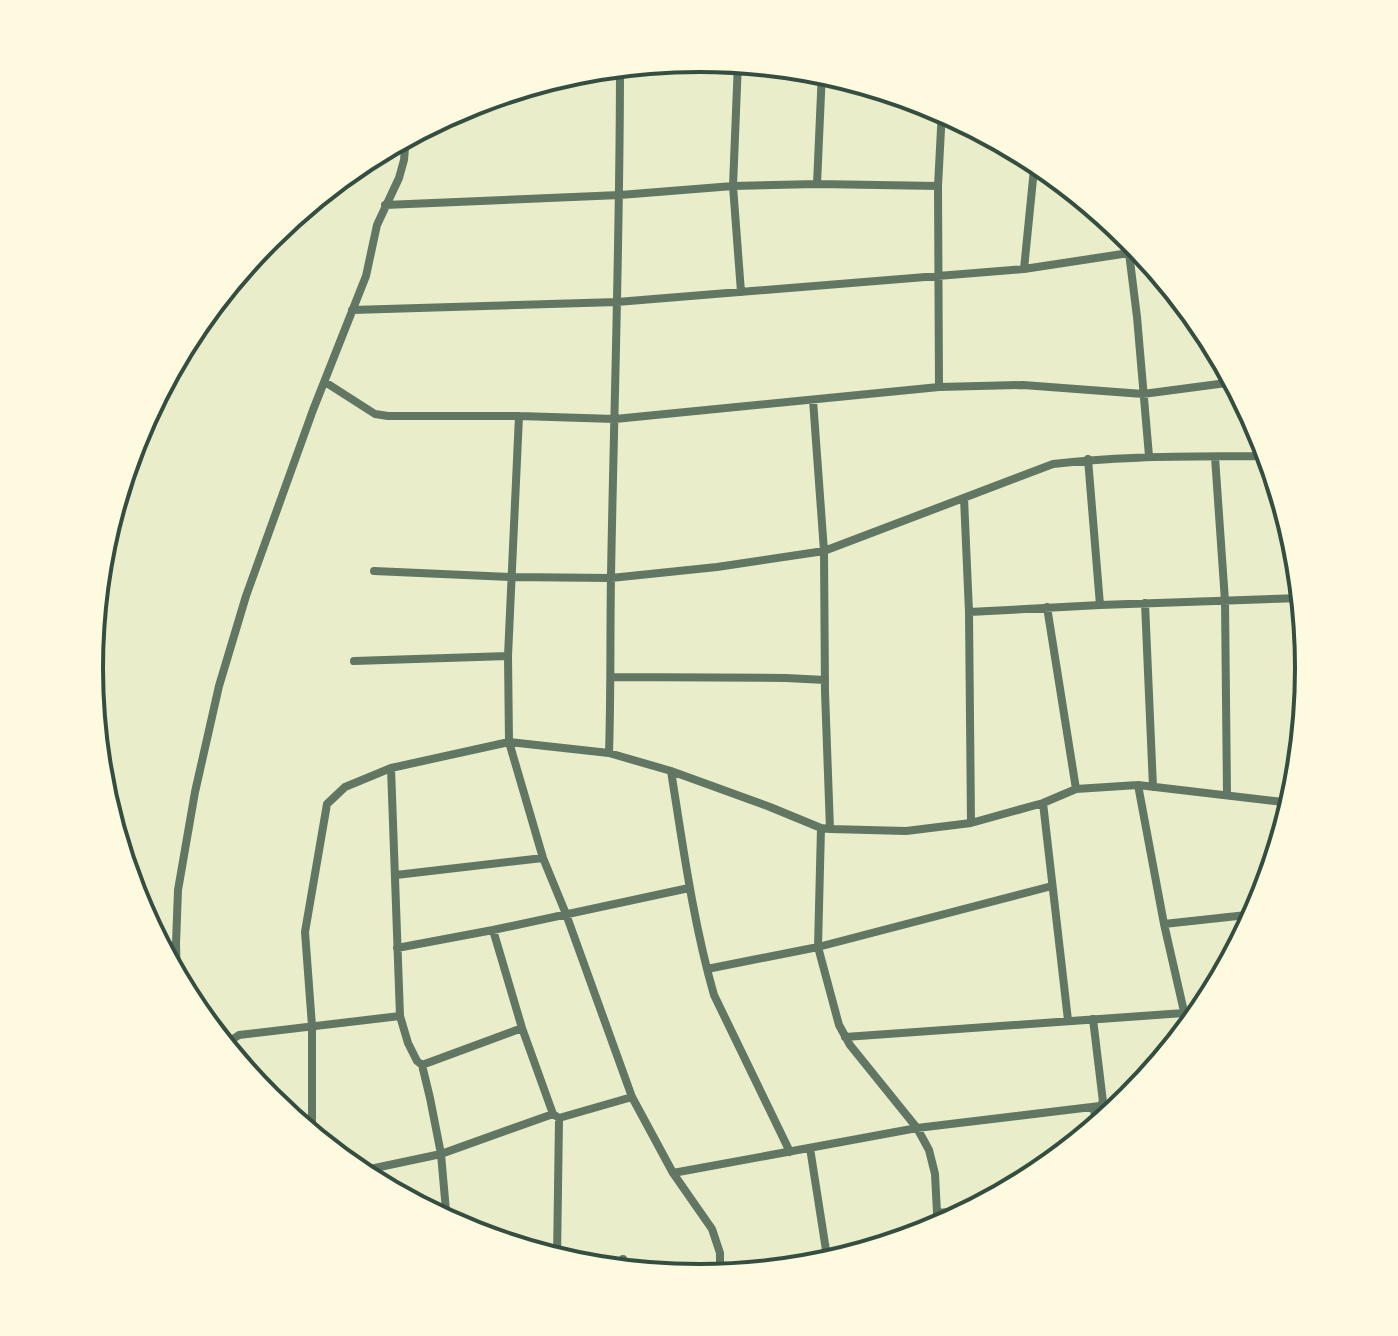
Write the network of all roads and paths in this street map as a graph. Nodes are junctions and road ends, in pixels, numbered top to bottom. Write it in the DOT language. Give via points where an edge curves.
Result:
graph roads {
  1 [pos="738,73"];
  2 [pos="620,77"];
  3 [pos="821,85"];
  4 [pos="941,123"];
  5 [pos="405,150"];
  6 [pos="1033,174"];
  7 [pos="817,184"];
  8 [pos="733,186"];
  9 [pos="938,186"];
  10 [pos="620,195"];
  11 [pos="385,205"];
  12 [pos="1126,253"];
  13 [pos="1129,257"];
  14 [pos="1024,269"];
  15 [pos="939,277"];
  16 [pos="741,292"];
  17 [pos="617,302"];
  18 [pos="352,310"];
  19 [pos="325,382"];
  20 [pos="1223,384"];
  21 [pos="939,387"];
  22 [pos="1143,394"];
  23 [pos="813,400"];
  24 [pos="519,416"];
  25 [pos="615,419"];
  26 [pos="1149,456"];
  27 [pos="1256,456"];
  28 [pos="1215,457"];
  29 [pos="1088,459"];
  30 [pos="964,498"];
  31 [pos="824,551"];
  32 [pos="374,571"];
  33 [pos="510,577"];
  34 [pos="611,578"];
  35 [pos="1291,598"];
  36 [pos="1225,601"];
  37 [pos="1145,603"];
  38 [pos="1100,605"];
  39 [pos="1047,607"];
  40 [pos="969,612"];
  41 [pos="508,656"];
  42 [pos="354,661"];
  43 [pos="611,677"];
  44 [pos="825,680"];
  45 [pos="509,742"];
  46 [pos="609,753"];
  47 [pos="391,768"];
  48 [pos="671,771"];
  49 [pos="1138,785"];
  50 [pos="1153,787"];
  51 [pos="1076,789"];
  52 [pos="1227,795"];
  53 [pos="1280,802"];
  54 [pos="1043,803"];
  55 [pos="971,823"];
  56 [pos="826,829"];
  57 [pos="543,858"];
  58 [pos="396,875"];
  59 [pos="1052,886"];
  60 [pos="689,888"];
  61 [pos="566,914"];
  62 [pos="1241,916"];
  63 [pos="1164,924"];
  64 [pos="493,930"];
  65 [pos="818,947"];
  66 [pos="397,948"];
  67 [pos="176,954"];
  68 [pos="707,969"];
  69 [pos="1184,1013"];
  70 [pos="400,1016"];
  71 [pos="1093,1019"];
  72 [pos="1068,1020"];
  73 [pos="312,1026"];
  74 [pos="522,1028"];
  75 [pos="845,1037"];
  76 [pos="233,1039"];
  77 [pos="422,1065"];
  78 [pos="632,1097"];
  79 [pos="1094,1108"];
  80 [pos="1095,1114"];
  81 [pos="556,1116"];
  82 [pos="312,1121"];
  83 [pos="917,1128"];
  84 [pos="810,1148"];
  85 [pos="790,1152"];
  86 [pos="441,1154"];
  87 [pos="375,1168"];
  88 [pos="673,1173"];
  89 [pos="446,1208"];
  90 [pos="937,1213"];
  91 [pos="941,1213"];
  92 [pos="557,1247"];
  93 [pos="826,1250"];
  94 [pos="720,1263"];
  1 -- 8 [label="street"];
  2 -- 10 [label="street"];
  3 -- 7 [label="street"];
  4 -- 9 [label="street"];
  5 -- 11 [label="street" via="399,178"];
  6 -- 14 [label="street"];
  7 -- 8 [label="street"];
  7 -- 9 [label="street"];
  8 -- 10 [label="street"];
  8 -- 16 [label="street"];
  9 -- 15 [label="street"];
  10 -- 11 [label="street"];
  10 -- 17 [label="street"];
  11 -- 18 [label="street"];
  12 -- 14 [label="street"];
  13 -- 22 [label="street"];
  14 -- 15 [label="street"];
  15 -- 16 [label="street"];
  15 -- 21 [label="street"];
  16 -- 17 [label="street"];
  17 -- 18 [label="street"];
  17 -- 25 [label="street"];
  18 -- 19 [label="street"];
  19 -- 24 [label="street" via="375,414"];
  19 -- 67 [label="street" via="246,596 219,686 178,890"];
  20 -- 22 [label="street"];
  21 -- 22 [label="street" via="1023,385"];
  21 -- 23 [label="street"];
  22 -- 26 [label="street"];
  23 -- 25 [label="street"];
  23 -- 31 [label="street"];
  24 -- 25 [label="street"];
  24 -- 33 [label="street"];
  25 -- 34 [label="street"];
  26 -- 28 [label="street"];
  26 -- 29 [label="street"];
  27 -- 28 [label="street"];
  28 -- 36 [label="street"];
  29 -- 30 [label="street" via="1038,468"];
  29 -- 38 [label="street"];
  30 -- 31 [label="street"];
  30 -- 40 [label="street"];
  31 -- 34 [label="street"];
  31 -- 44 [label="street"];
  32 -- 33 [label="street"];
  33 -- 34 [label="street"];
  33 -- 41 [label="street"];
  34 -- 43 [label="street"];
  35 -- 36 [label="street"];
  36 -- 37 [label="street"];
  36 -- 52 [label="street"];
  37 -- 38 [label="street"];
  37 -- 50 [label="street"];
  38 -- 39 [label="street"];
  39 -- 40 [label="street"];
  39 -- 51 [label="street"];
  40 -- 55 [label="street"];
  41 -- 42 [label="street"];
  41 -- 45 [label="street"];
  43 -- 44 [label="street"];
  43 -- 46 [label="street"];
  44 -- 56 [label="street"];
  45 -- 46 [label="street"];
  45 -- 47 [label="street"];
  45 -- 57 [label="street"];
  46 -- 48 [label="street"];
  47 -- 58 [label="street"];
  47 -- 73 [label="street" via="345,787 327,804 305,932"];
  48 -- 56 [label="street"];
  48 -- 60 [label="street"];
  49 -- 50 [label="street"];
  49 -- 51 [label="street"];
  49 -- 63 [label="street"];
  50 -- 52 [label="street"];
  51 -- 54 [label="street"];
  52 -- 53 [label="street"];
  54 -- 55 [label="street"];
  54 -- 59 [label="street"];
  55 -- 56 [label="street" via="906,831"];
  56 -- 65 [label="street"];
  57 -- 58 [label="street"];
  57 -- 61 [label="street"];
  58 -- 66 [label="street"];
  59 -- 65 [label="street"];
  59 -- 72 [label="street"];
  60 -- 61 [label="street"];
  60 -- 68 [label="street"];
  61 -- 64 [label="street"];
  61 -- 78 [label="street"];
  62 -- 63 [label="street"];
  63 -- 69 [label="street"];
  64 -- 66 [label="street"];
  64 -- 74 [label="street"];
  65 -- 68 [label="street"];
  65 -- 75 [label="street"];
  66 -- 70 [label="street"];
  68 -- 85 [label="street" via="714,995"];
  69 -- 71 [label="street"];
  70 -- 73 [label="street"];
  70 -- 77 [label="street"];
  71 -- 72 [label="street"];
  71 -- 79 [label="street" via="1103,1102"];
  72 -- 75 [label="street"];
  73 -- 76 [label="street"];
  73 -- 82 [label="street"];
  74 -- 77 [label="street"];
  74 -- 81 [label="street"];
  75 -- 83 [label="street"];
  77 -- 86 [label="street"];
  78 -- 81 [label="street"];
  78 -- 88 [label="street"];
  79 -- 80 [label="street"];
  79 -- 83 [label="street"];
  81 -- 86 [label="street"];
  81 -- 92 [label="street"];
  83 -- 84 [label="street"];
  83 -- 90 [label="street" via="933,1162"];
  84 -- 85 [label="street"];
  84 -- 93 [label="street"];
  85 -- 88 [label="street"];
  86 -- 87 [label="street"];
  86 -- 89 [label="street"];
  88 -- 94 [label="street" via="712,1229"];
  90 -- 91 [label="street"];
}
